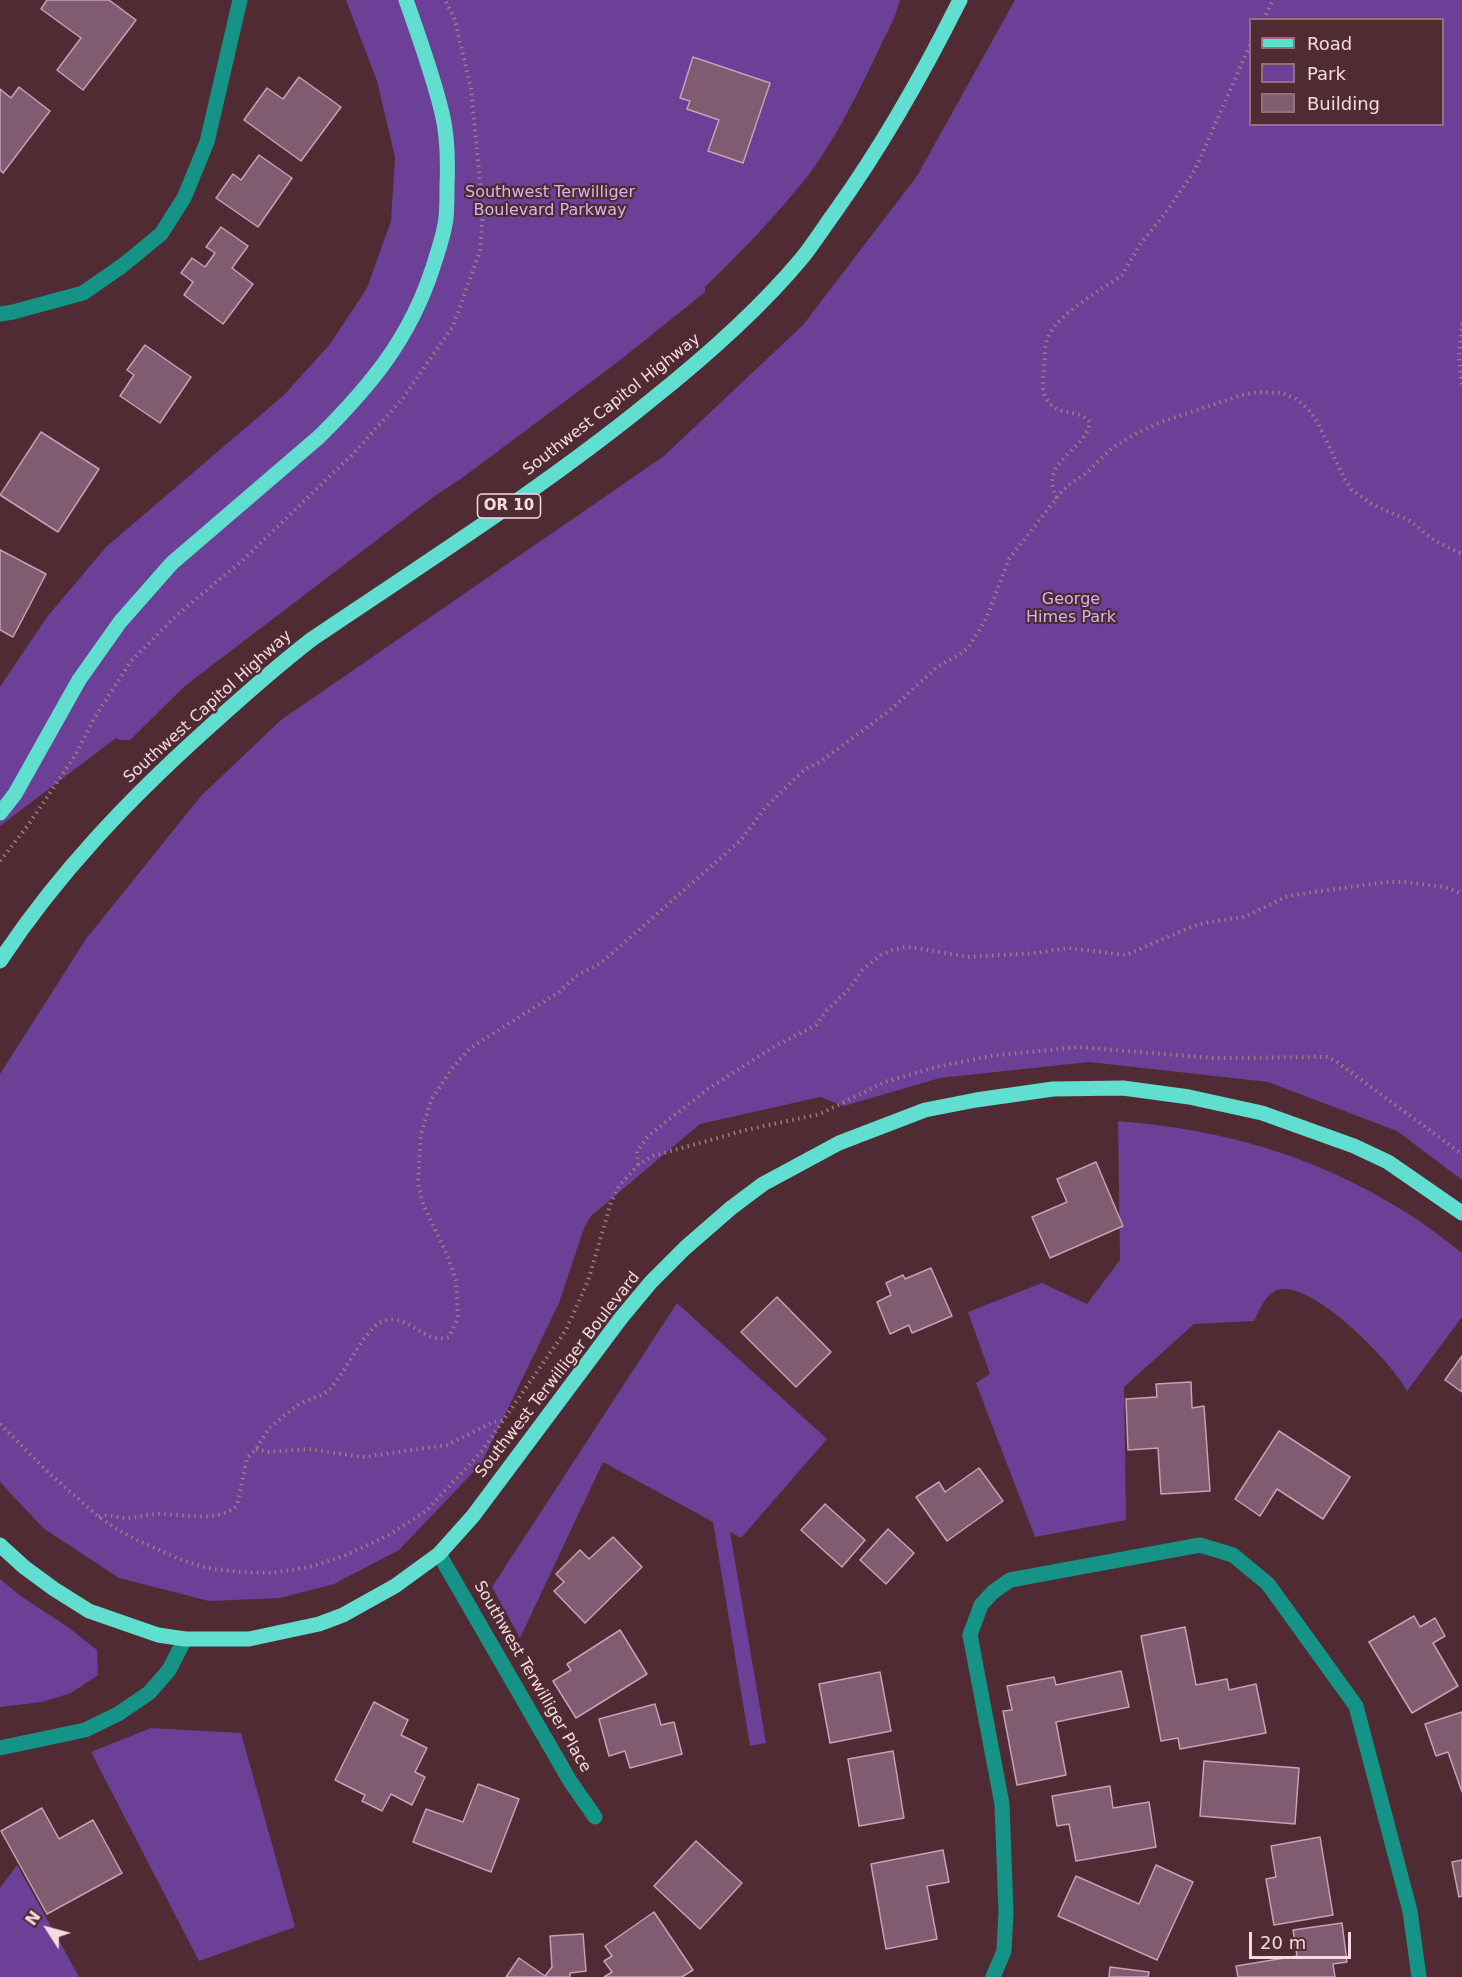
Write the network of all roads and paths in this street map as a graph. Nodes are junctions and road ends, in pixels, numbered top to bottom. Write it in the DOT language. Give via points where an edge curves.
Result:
graph roads {
  1 [pos="240,0"];
  2 [pos="406,0"];
  3 [pos="960,0"];
  4 [pos="1274,0"];
  5 [pos="1264,18"];
  6 [pos="1249,49"];
  7 [pos="0,314"];
  8 [pos="1462,323"];
  9 [pos="1462,388"];
  10 [pos="1057,498"];
  11 [pos="1462,554"];
  12 [pos="0,813"];
  13 [pos="1462,894"];
  14 [pos="0,961"];
  15 [pos="638,1165"];
  16 [pos="1462,1213"];
  17 [pos="504,1420"];
  18 [pos="256,1449"];
  19 [pos="99,1517"];
  20 [pos="0,1545"];
  21 [pos="439,1554"];
  22 [pos="185,1639"];
  23 [pos="0,1748"];
  24 [pos="595,1817"];
  25 [pos="993,1977"];
  26 [pos="1419,1977"];
  1 -- 7 [label="street" via="207,142 184,198 161,234 83,293"];
  2 -- 12 [label="main road" via="442,114 448,169 443,235 410,324 385,364 339,417 172,563 120,622 79,680 15,794"];
  3 -- 14 [label="main road, Southwest Capitol Highway / OR 10" via="864,172 802,258 767,295 722,340 538,487 280,663 123,808 42,900"];
  4 -- 5 [label="path"];
  6 -- 10 [label="path" via="1184,187 1122,275 1065,316 1047,338 1043,392 1047,400 1058,411 1083,416 1090,422 1052,474 1051,488"];
  8 -- 9 [label="path"];
  10 -- 11 [label="path" via="1112,448 1137,432 1242,395 1282,393 1296,399 1314,417 1352,490"];
  10 -- 18 [label="path" via="1009,559 987,617 968,648 938,667 889,711 805,770 766,807 740,841 601,963 470,1048 453,1067 426,1114 418,1172 419,1193 454,1274 458,1318 454,1329 449,1337 438,1339 397,1320 375,1326 331,1388 298,1404 278,1420"];
  13 -- 15 [label="path" via="1427,883 1405,882 1306,893 1286,897 1244,916 1193,926 1126,955 1068,948 967,957 917,948 893,950 863,969 816,1025 708,1089 649,1135 637,1151"];
  16 -- 21 [label="main road, Southwest Terwilliger Boulevard" via="1388,1162 1354,1146 1262,1113 1189,1097 1124,1088 1053,1089 925,1110 839,1143 802,1162 731,1208 685,1248 621,1317 473,1516"];
  17 -- 18 [label="path" via="447,1445 363,1457 308,1449"];
  18 -- 19 [label="path" via="247,1458 237,1506 229,1512 212,1516"];
  20 -- 22 [label="main road, Southwest Terwilliger Boulevard" via="24,1567 90,1611 158,1635"];
  21 -- 22 [label="main road, Southwest Terwilliger Boulevard" via="371,1601 319,1624 249,1639"];
  21 -- 24 [label="street, Southwest Terwilliger Place" via="570,1781"];
  22 -- 23 [label="street" via="169,1670 149,1693 118,1714 85,1731"];
  25 -- 26 [label="street" via="1004,1951 1006,1912 1002,1804 970,1635 981,1605 1010,1580 1200,1545 1233,1555 1268,1584 1356,1706 1410,1911"];
}
